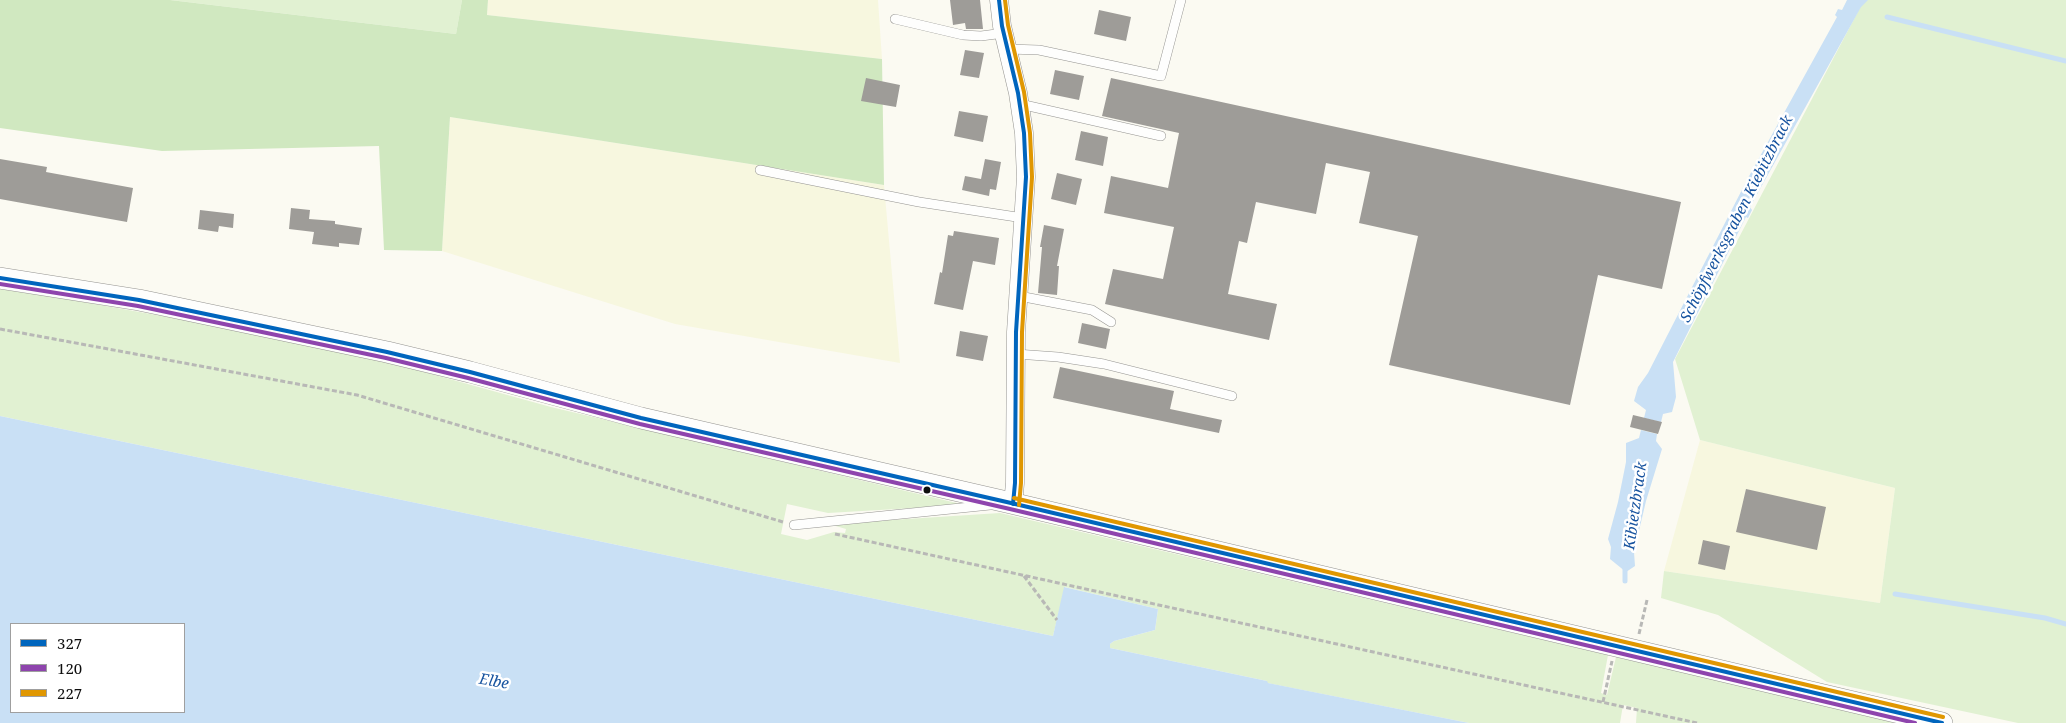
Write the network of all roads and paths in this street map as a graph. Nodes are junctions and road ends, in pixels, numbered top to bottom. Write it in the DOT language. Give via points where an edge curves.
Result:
graph roads {
  1 [pos="999,0"];
  2 [pos="1181,0"];
  3 [pos="894,19"];
  4 [pos="1006,41"];
  5 [pos="1020,104"];
  6 [pos="1160,136"];
  7 [pos="760,170"];
  8 [pos="1023,218"];
  9 [pos="0,278"];
  10 [pos="1019,296"];
  11 [pos="1110,322"];
  12 [pos="1016,354"];
  13 [pos="1232,396"];
  14 [pos="1012,503"];
  15 [pos="794,525"];
  16 [pos="1024,575"];
  17 [pos="1647,600"];
  18 [pos="1057,620"];
  19 [pos="1615,646"];
  20 [pos="1635,651"];
  21 [pos="1603,702"];
  22 [pos="1942,723"];
  1 -- 4 [label="street"];
  2 -- 4 [label="lane" via="1161,76"];
  3 -- 4 [label="lane"];
  4 -- 5 [label="street"];
  5 -- 6 [label="lane"];
  5 -- 8 [label="street" via="1026,177"];
  7 -- 8 [label="lane" via="918,202"];
  8 -- 10 [label="street"];
  9 -- 14 [label="street" via="139,300 387,352 641,418"];
  10 -- 11 [label="lane" via="1092,310"];
  10 -- 12 [label="street"];
  12 -- 13 [label="lane" via="1104,364"];
  12 -- 14 [label="street"];
  14 -- 15 [label="lane"];
  14 -- 19 [label="street"];
  16 -- 18 [label="path"];
  17 -- 20 [label="path"];
  19 -- 20 [label="street"];
  19 -- 21 [label="path"];
  20 -- 22 [label="street"];
}
